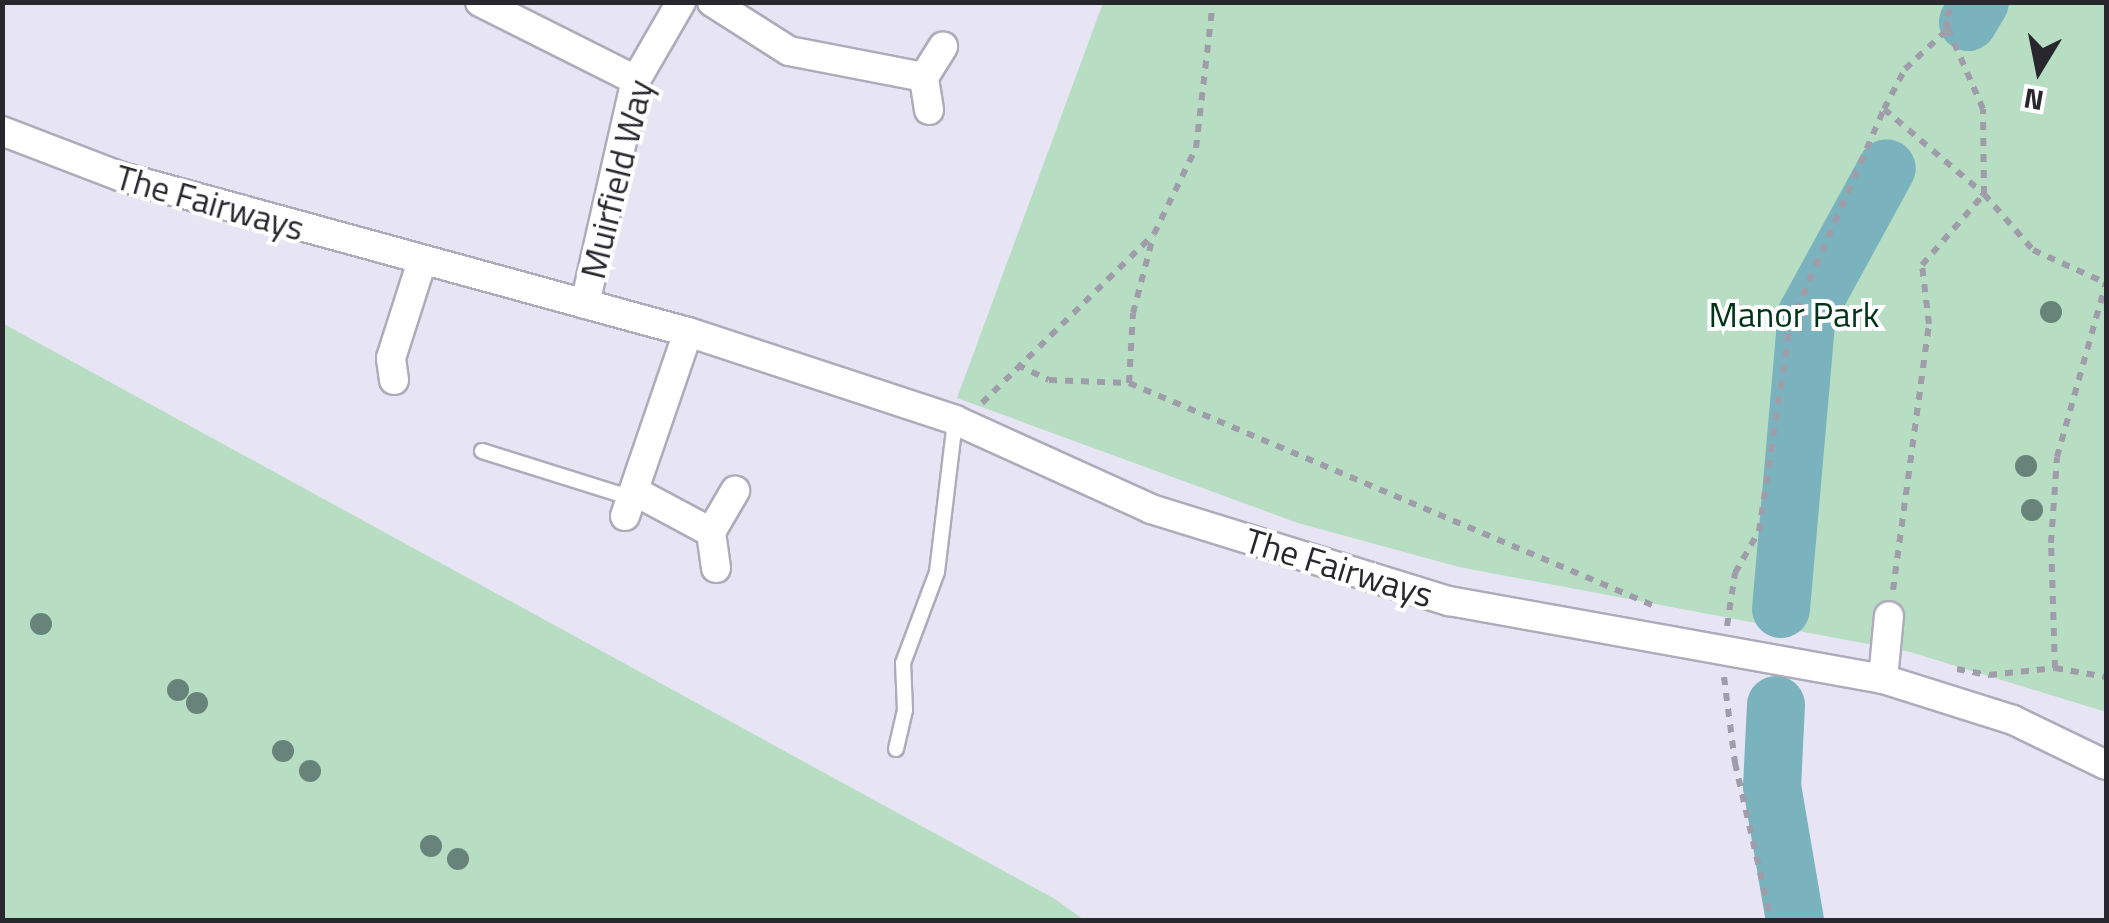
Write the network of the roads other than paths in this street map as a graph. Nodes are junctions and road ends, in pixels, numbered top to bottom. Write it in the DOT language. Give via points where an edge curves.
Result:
graph roads {
  1 [pos="480,2"];
  2 [pos="681,2"];
  3 [pos="712,2"];
  4 [pos="943,46"];
  5 [pos="924,77"];
  6 [pos="636,80"];
  7 [pos="928,110"];
  8 [pos="2,131"];
  9 [pos="421,264"];
  10 [pos="584,304"];
  11 [pos="688,332"];
  12 [pos="394,380"];
  13 [pos="955,420"];
  14 [pos="482,451"];
  15 [pos="735,491"];
  16 [pos="631,502"];
  17 [pos="712,532"];
  18 [pos="716,568"];
  19 [pos="1890,616"];
  20 [pos="1883,679"];
  21 [pos="896,749"];
  22 [pos="2106,765"];
  1 -- 6 [label="street"];
  2 -- 6 [label="street, Muirfield Way"];
  3 -- 5 [label="street" via="789,50"];
  4 -- 5 [label="street"];
  5 -- 7 [label="street"];
  6 -- 10 [label="street, Muirfield Way"];
  8 -- 9 [label="street, The Fairways" via="122,177"];
  9 -- 10 [label="street, The Fairways"];
  9 -- 12 [label="street" via="391,358"];
  10 -- 11 [label="street, The Fairways"];
  11 -- 13 [label="street, The Fairways"];
  11 -- 16 [label="street"];
  13 -- 20 [label="street, The Fairways" via="1151,509 1449,601 1716,638"];
  13 -- 21 [label="lane" via="936,572 903,663 905,710"];
  14 -- 16 [label="lane"];
  15 -- 17 [label="street"];
  16 -- 17 [label="street"];
  17 -- 18 [label="street"];
  19 -- 20 [label="street"];
  20 -- 22 [label="street, The Fairways" via="2013,720"];
}
